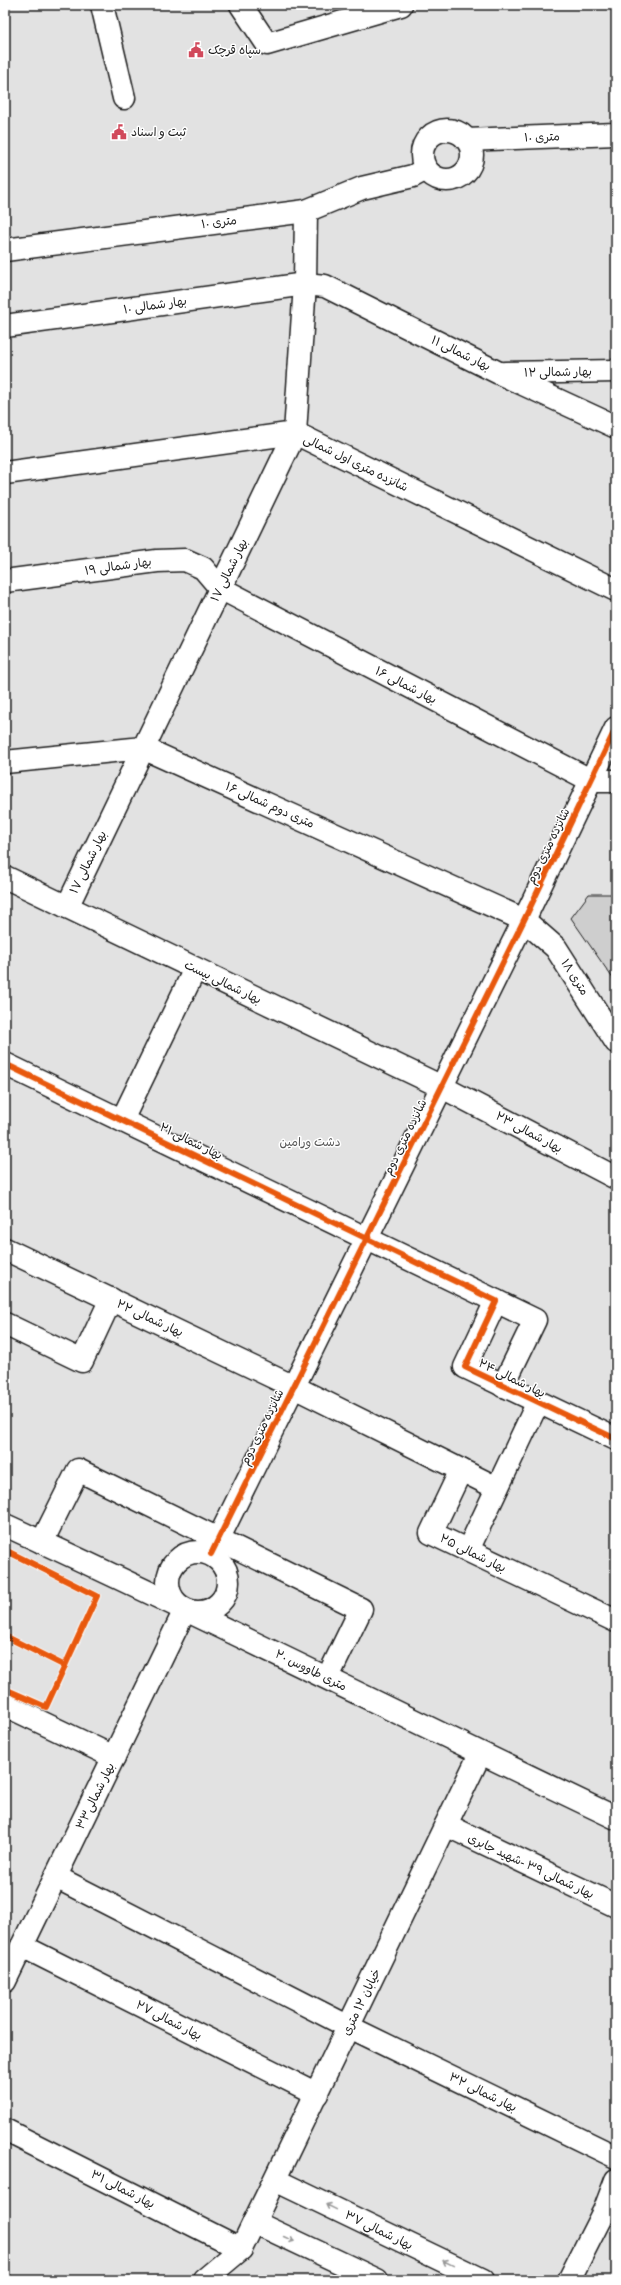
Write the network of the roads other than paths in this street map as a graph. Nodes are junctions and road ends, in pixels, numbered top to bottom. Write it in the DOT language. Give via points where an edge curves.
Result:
graph roads {
  1 [pos="102,5"];
  2 [pos="241,5"];
  3 [pos="401,5"];
  4 [pos="124,98"];
  5 [pos="616,134"];
  6 [pos="467,140"];
  7 [pos="426,169"];
  8 [pos="306,211"];
  9 [pos="5,250"];
  10 [pos="305,284"];
  11 [pos="5,326"];
  12 [pos="616,370"];
  13 [pos="499,373"];
  14 [pos="616,427"];
  15 [pos="295,433"];
  16 [pos="5,473"];
  17 [pos="5,581"];
  18 [pos="220,588"];
  19 [pos="616,590"];
  20 [pos="616,728"];
  21 [pos="143,748"];
  22 [pos="5,762"];
  23 [pos="592,781"];
  24 [pos="616,781"];
  25 [pos="5,877"];
  26 [pos="67,907"];
  27 [pos="524,920"];
  28 [pos="195,968"];
  29 [pos="616,1042"];
  30 [pos="5,1064"];
  31 [pos="442,1087"];
  32 [pos="122,1120"];
  33 [pos="616,1178"];
  34 [pos="367,1238"];
  35 [pos="5,1249"];
  36 [pos="111,1299"];
  37 [pos="496,1301"];
  38 [pos="5,1324"];
  39 [pos="294,1386"];
  40 [pos="503,1386"];
  41 [pos="538,1402"];
  42 [pos="616,1439"];
  43 [pos="461,1470"];
  44 [pos="497,1488"];
  45 [pos="5,1525"];
  46 [pos="42,1542"];
  47 [pos="215,1547"];
  48 [pos="468,1550"];
  49 [pos="185,1610"];
  50 [pos="616,1621"];
  51 [pos="328,1678"];
  52 [pos="5,1705"];
  53 [pos="480,1754"];
  54 [pos="114,1757"];
  55 [pos="616,1818"];
  56 [pos="446,1826"];
  57 [pos="56,1877"];
  58 [pos="616,1906"];
  59 [pos="22,1946"];
  60 [pos="5,1981"];
  61 [pos="349,2027"];
  62 [pos="316,2094"];
  63 [pos="5,2130"];
  64 [pos="616,2156"];
  65 [pos="275,2180"];
  66 [pos="616,2180"];
  67 [pos="610,2212"];
  68 [pos="254,2222"];
  69 [pos="241,2249"];
  70 [pos="204,2280"];
  71 [pos="377,2280"];
  72 [pos="483,2280"];
  73 [pos="569,2280"];
  1 -- 4 [label="street"];
  2 -- 3 [label="street" via="267,44"];
  5 -- 6 [label="street, ۱۰ متری"];
  6 -- 7 [label="street" via="453,130 440,131 429,137 422,153"];
  6 -- 7 [label="street" via="472,156 471,164 461,176 454,179 439,179"];
  7 -- 8 [label="street, ۱۰ متری" via="413,176 362,188"];
  8 -- 9 [label="street, ۱۰ متری"];
  8 -- 10 [label="street, بهار شمالی ۱۷"];
  10 -- 11 [label="street, بهار شمالی ۱۰"];
  10 -- 13 [label="street, بهار شمالی ۱۱" via="325,286"];
  10 -- 15 [label="street, بهار شمالی ۱۷"];
  12 -- 13 [label="street, بهار شمالی ۱۲"];
  13 -- 14 [label="street, بهار شمالی ۱۱"];
  15 -- 16 [label="street, شانزده متری اول شمالی"];
  15 -- 18 [label="street, بهار شمالی ۱۷"];
  15 -- 19 [label="street, شانزده متری اول شمالی"];
  17 -- 18 [label="street, بهار شمالی ۱۹" via="157,561 185,560 203,568"];
  18 -- 21 [label="street, بهار شمالی ۱۷"];
  18 -- 23 [label="street, بهار شمالی ۱۶"];
  20 -- 23 [label="street, شانزده متری دوم"];
  21 -- 22 [label="street"];
  21 -- 26 [label="street, بهار شمالی ۱۷"];
  21 -- 27 [label="street, ۱۶ متری دوم شمالی"];
  23 -- 24 [label="street"];
  23 -- 27 [label="street, شانزده متری دوم"];
  25 -- 26 [label="street, بهار شمالی بیست"];
  26 -- 28 [label="street, بهار شمالی بیست"];
  27 -- 29 [label="street, ۱۸ متری" via="556,948"];
  27 -- 31 [label="street, شانزده متری دوم"];
  28 -- 31 [label="street, بهار شمالی بیست"];
  28 -- 32 [label="street"];
  30 -- 32 [label="street, بهار شمالی ۲۱"];
  31 -- 33 [label="street, بهار شمالی ۲۳"];
  31 -- 34 [label="street, شانزده متری دوم"];
  32 -- 34 [label="street, بهار شمالی ۲۱"];
  34 -- 37 [label="street"];
  34 -- 39 [label="street, شانزده متری دوم"];
  35 -- 36 [label="street, بهار شمالی ۲۲"];
  36 -- 38 [label="street" via="82,1361"];
  36 -- 39 [label="street, بهار شمالی ۲۲"];
  37 -- 40 [label="street, بهار شمالی ۲۴" via="465,1367"];
  37 -- 40 [label="street" via="535,1320"];
  39 -- 43 [label="street"];
  39 -- 47 [label="street, شانزده متری دوم"];
  40 -- 41 [label="street, بهار شمالی ۲۴"];
  41 -- 42 [label="street, بهار شمالی ۲۴"];
  41 -- 44 [label="street"];
  43 -- 44 [label="street"];
  43 -- 48 [label="street, بهار شمالی ۲۵" via="431,1533"];
  44 -- 48 [label="street"];
  45 -- 46 [label="street, ۲۰ متری طاووس"];
  46 -- 47 [label="street" via="78,1470"];
  46 -- 49 [label="street, ۲۰ متری طاووس"];
  47 -- 49 [label="street" via="227,1572 229,1584 226,1596 208,1611 196,1613"];
  47 -- 49 [label="street" via="188,1553 178,1559 170,1569 167,1580 169,1592 175,1603"];
  47 -- 51 [label="street" via="361,1609"];
  48 -- 50 [label="street, بهار شمالی ۲۵"];
  49 -- 51 [label="street, ۲۰ متری طاووس"];
  49 -- 54 [label="street, بهار شمالی۳۳"];
  51 -- 53 [label="street, ۲۰ متری طاووس"];
  52 -- 54 [label="street"];
  53 -- 55 [label="street, ۲۰ متری طاووس"];
  53 -- 56 [label="street, خیابان ۱۲ متری"];
  54 -- 57 [label="street, بهار شمالی۳۳"];
  56 -- 58 [label="street, بهار شمالی ۳۹ -شهید جابری"];
  56 -- 61 [label="street, خیابان ۱۲ متری"];
  57 -- 59 [label="street, بهار شمالی۳۳"];
  57 -- 61 [label="street, بهار شمالی ۳۲"];
  59 -- 60 [label="street, بهار شمالی۳۳"];
  59 -- 62 [label="street, بهار شمالی ۲۷"];
  61 -- 62 [label="street, خیابان ۱۲ متری"];
  61 -- 64 [label="street, بهار شمالی ۳۲"];
  62 -- 65 [label="street, خیابان ۱۲ متری"];
  63 -- 69 [label="street, بهار شمالی ۳۱"];
  65 -- 68 [label="street, خیابان ۱۲ متری"];
  72 -- 65 [label="street, بهار شمالی ۳۷, one-way"];
  66 -- 67 [label="street"];
  67 -- 73 [label="street"];
  68 -- 69 [label="street, خیابان ۱۲ متری"];
  68 -- 71 [label="street, one-way"];
  69 -- 70 [label="street"];
}
